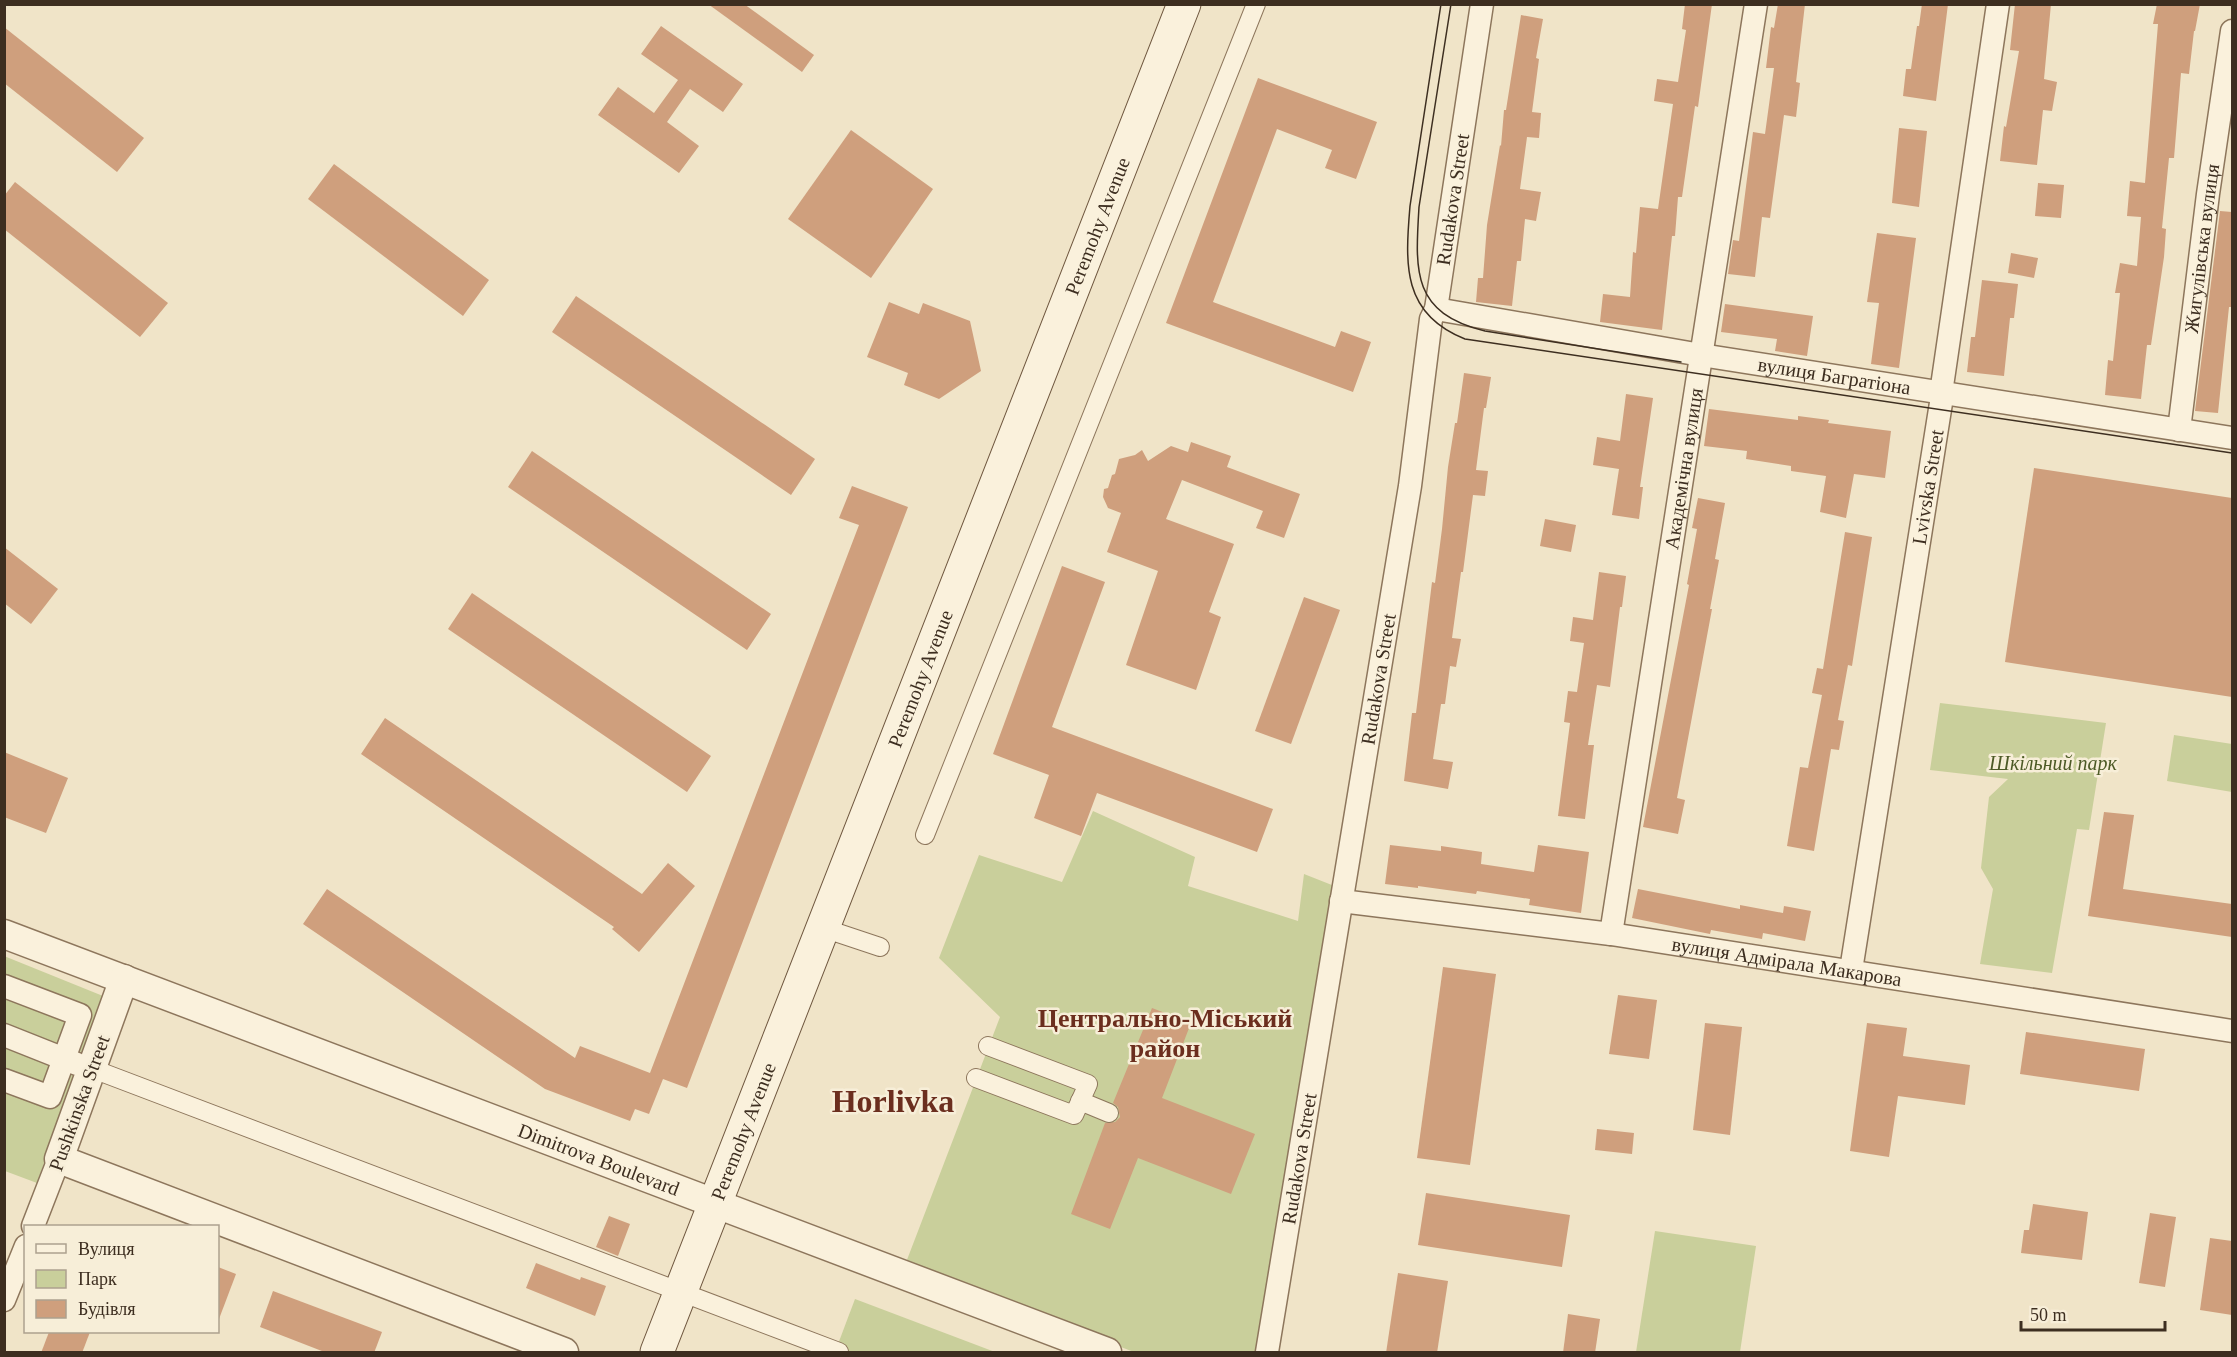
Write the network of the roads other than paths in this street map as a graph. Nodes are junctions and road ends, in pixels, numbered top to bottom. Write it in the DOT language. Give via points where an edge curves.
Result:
graph roads {
  1 [pos="1184,4"];
  2 [pos="1256,4"];
  3 [pos="1482,4"];
  4 [pos="1756,4"];
  5 [pos="1998,4"];
  6 [pos="2232,30"];
  7 [pos="1436,309"];
  8 [pos="1701,355"];
  9 [pos="1941,393"];
  10 [pos="2179,430"];
  11 [pos="2232,438"];
  12 [pos="925,835"];
  13 [pos="1341,901"];
  14 [pos="823,928"];
  15 [pos="1611,933"];
  16 [pos="4,934"];
  17 [pos="880,947"];
  18 [pos="1851,970"];
  19 [pos="124,979"];
  20 [pos="4,986"];
  21 [pos="2232,1031"];
  22 [pos="4,1035"];
  23 [pos="988,1046"];
  24 [pos="64,1059"];
  25 [pos="93,1070"];
  26 [pos="976,1078"];
  27 [pos="4,1080"];
  28 [pos="1080,1101"];
  29 [pos="1109,1113"];
  30 [pos="59,1159"];
  31 [pos="716,1204"];
  32 [pos="34,1225"];
  33 [pos="24,1251"];
  34 [pos="681,1292"];
  35 [pos="4,1300"];
  36 [pos="564,1353"];
  37 [pos="657,1353"];
  38 [pos="839,1353"];
  39 [pos="1107,1353"];
  40 [pos="1267,1353"];
  1 -- 14 [label="main road, Peremohy Avenue"];
  2 -- 12 [label="street"];
  3 -- 7 [label="street, Rudakova Street"];
  4 -- 8 [label="street, Академічна вулиця"];
  5 -- 9 [label="street, Lvivska Street"];
  6 -- 10 [label="street, Жигулівська вулиця"];
  7 -- 8 [label="street, вулиця Багратіона"];
  7 -- 13 [label="street, Rudakova Street" via="1431,319 1410,486"];
  8 -- 9 [label="street, вулиця Багратіона"];
  8 -- 15 [label="street, Академічна вулиця"];
  9 -- 10 [label="street, вулиця Багратіона"];
  9 -- 18 [label="street, Lvivska Street"];
  10 -- 11 [label="street, вулиця Багратіона"];
  13 -- 15 [label="street, вулиця Адмірала Макарова"];
  13 -- 40 [label="street, Rudakova Street"];
  14 -- 17 [label="street"];
  14 -- 31 [label="main road, Peremohy Avenue"];
  15 -- 18 [label="street, вулиця Адмірала Макарова"];
  16 -- 19 [label="street, Dimitrova Boulevard"];
  18 -- 21 [label="street, вулиця Адмірала Макарова"];
  19 -- 25 [label="street, Pushkinska Street"];
  19 -- 31 [label="street, Dimitrova Boulevard"];
  20 -- 24 [label="street" via="80,1014"];
  22 -- 24 [label="street"];
  23 -- 28 [label="street" via="1088,1084"];
  24 -- 25 [label="street"];
  24 -- 27 [label="street" via="50,1097"];
  25 -- 30 [label="street, Pushkinska Street"];
  25 -- 34 [label="street"];
  26 -- 28 [label="street" via="1074,1115"];
  28 -- 29 [label="street"];
  30 -- 32 [label="street, Pushkinska Street"];
  30 -- 36 [label="street"];
  31 -- 34 [label="main road, Peremohy Avenue"];
  31 -- 39 [label="street, Dimitrova Boulevard"];
  33 -- 35 [label="street"];
  34 -- 37 [label="main road, Peremohy Avenue"];
  34 -- 38 [label="street"];
}
